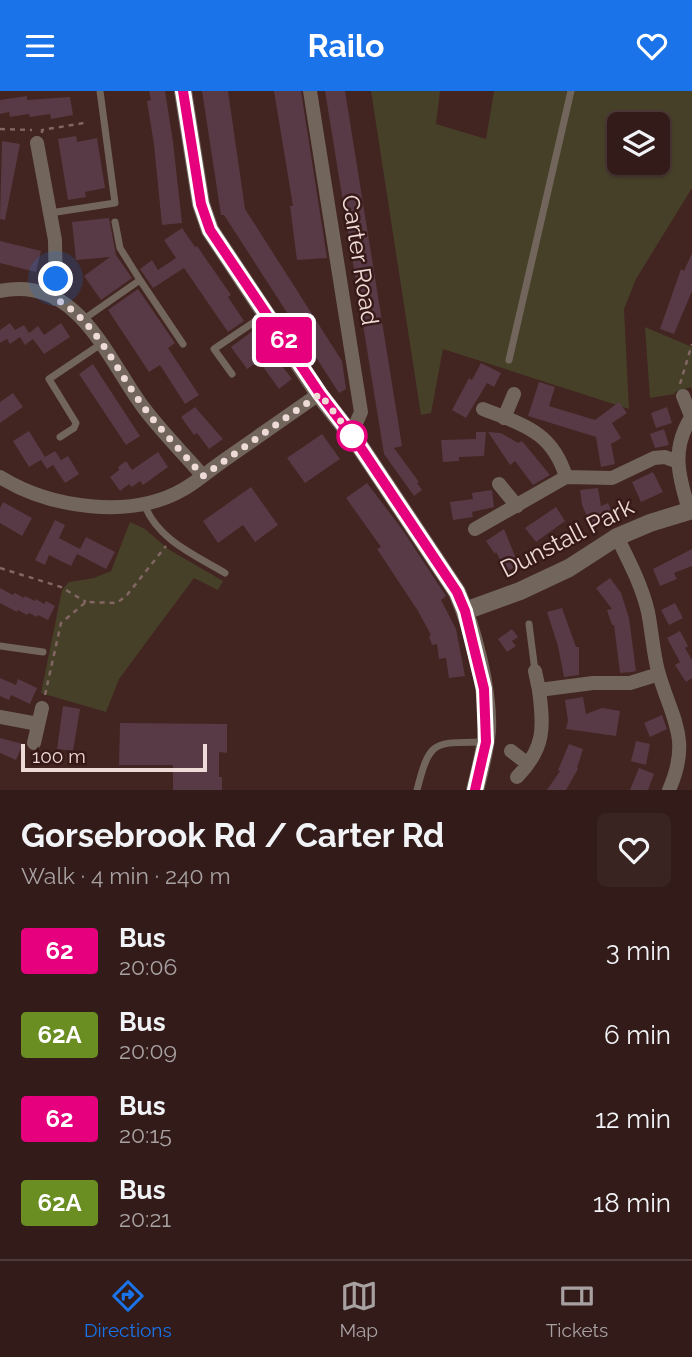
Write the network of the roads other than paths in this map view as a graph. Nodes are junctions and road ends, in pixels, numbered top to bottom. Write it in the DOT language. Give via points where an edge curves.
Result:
graph roads {
  1 [pos="100,91"];
  2 [pos="183,91"];
  3 [pos="310,91"];
  4 [pos="571,91"];
  5 [pos="40,137"];
  6 [pos="50,213"];
  7 [pos="115,222"];
  8 [pos="140,281"];
  9 [pos="0,291"];
  10 [pos="56,299"];
  11 [pos="266,314"];
  12 [pos="84,319"];
  13 [pos="102,344"];
  14 [pos="183,344"];
  15 [pos="509,361"];
  16 [pos="232,374"];
  17 [pos="320,394"];
  18 [pos="514,394"];
  19 [pos="683,396"];
  20 [pos="483,409"];
  21 [pos="691,416"];
  22 [pos="504,418"];
  23 [pos="349,432"];
  24 [pos="60,437"];
  25 [pos="678,462"];
  26 [pos="203,476"];
  27 [pos="0,477"];
  28 [pos="566,477"];
  29 [pos="499,484"];
  30 [pos="144,504"];
  31 [pos="517,506"];
  32 [pos="690,510"];
  33 [pos="475,529"];
  34 [pos="617,537"];
  35 [pos="225,573"];
  36 [pos="465,611"];
  37 [pos="529,624"];
  38 [pos="0,646"];
  39 [pos="43,652"];
  40 [pos="535,671"];
  41 [pos="659,674"];
  42 [pos="539,690"];
  43 [pos="42,708"];
  44 [pos="0,717"];
  45 [pos="38,724"];
  46 [pos="686,727"];
  47 [pos="486,742"];
  48 [pos="34,743"];
  49 [pos="511,751"];
  50 [pos="528,764"];
  51 [pos="517,777"];
  52 [pos="417,790"];
  53 [pos="475,790"];
  54 [pos="669,790"];
  1 -- 6 [label="lane" via="115,203"];
  2 -- 11 [label="street" via="205,219"];
  3 -- 23 [label="street, Carter Road" via="361,412"];
  4 -- 15 [label="lane"];
  5 -- 6 [label="street"];
  6 -- 10 [label="street"];
  7 -- 8 [label="lane" via="120,248"];
  8 -- 12 [label="lane"];
  8 -- 14 [label="lane"];
  9 -- 10 [label="street" via="28,290"];
  10 -- 12 [label="street"];
  11 -- 16 [label="lane" via="214,349"];
  11 -- 17 [label="street"];
  12 -- 13 [label="street"];
  13 -- 24 [label="lane" via="49,379 76,423"];
  13 -- 26 [label="street" via="143,407"];
  17 -- 23 [label="street"];
  17 -- 26 [label="street"];
  18 -- 22 [label="street"];
  19 -- 21 [label="street"];
  20 -- 22 [label="street"];
  21 -- 25 [label="street" via="679,444"];
  22 -- 28 [label="street" via="550,443"];
  23 -- 36 [label="street" via="447,574"];
  25 -- 28 [label="street" via="654,458 612,478"];
  25 -- 32 [label="street"];
  26 -- 30 [label="street" via="184,489"];
  27 -- 30 [label="street" via="60,501"];
  28 -- 31 [label="street"];
  29 -- 31 [label="street"];
  30 -- 35 [label="lane" via="149,517 170,540"];
  31 -- 33 [label="street"];
  32 -- 34 [label="street, Dunstall Park"];
  34 -- 36 [label="street, Dunstall Park" via="569,568"];
  34 -- 41 [label="street" via="643,593"];
  36 -- 47 [label="street" via="484,689"];
  37 -- 40 [label="lane"];
  38 -- 39 [label="lane"];
  40 -- 42 [label="street"];
  41 -- 42 [label="street" via="630,683"];
  41 -- 46 [label="street"];
  42 -- 50 [label="street" via="542,732"];
  43 -- 45 [label="street"];
  44 -- 45 [label="street"];
  45 -- 48 [label="street"];
  46 -- 54 [label="street"];
  47 -- 52 [label="lane" via="450,743 429,752"];
  47 -- 53 [label="street"];
  49 -- 50 [label="street"];
  50 -- 51 [label="street"];
}
